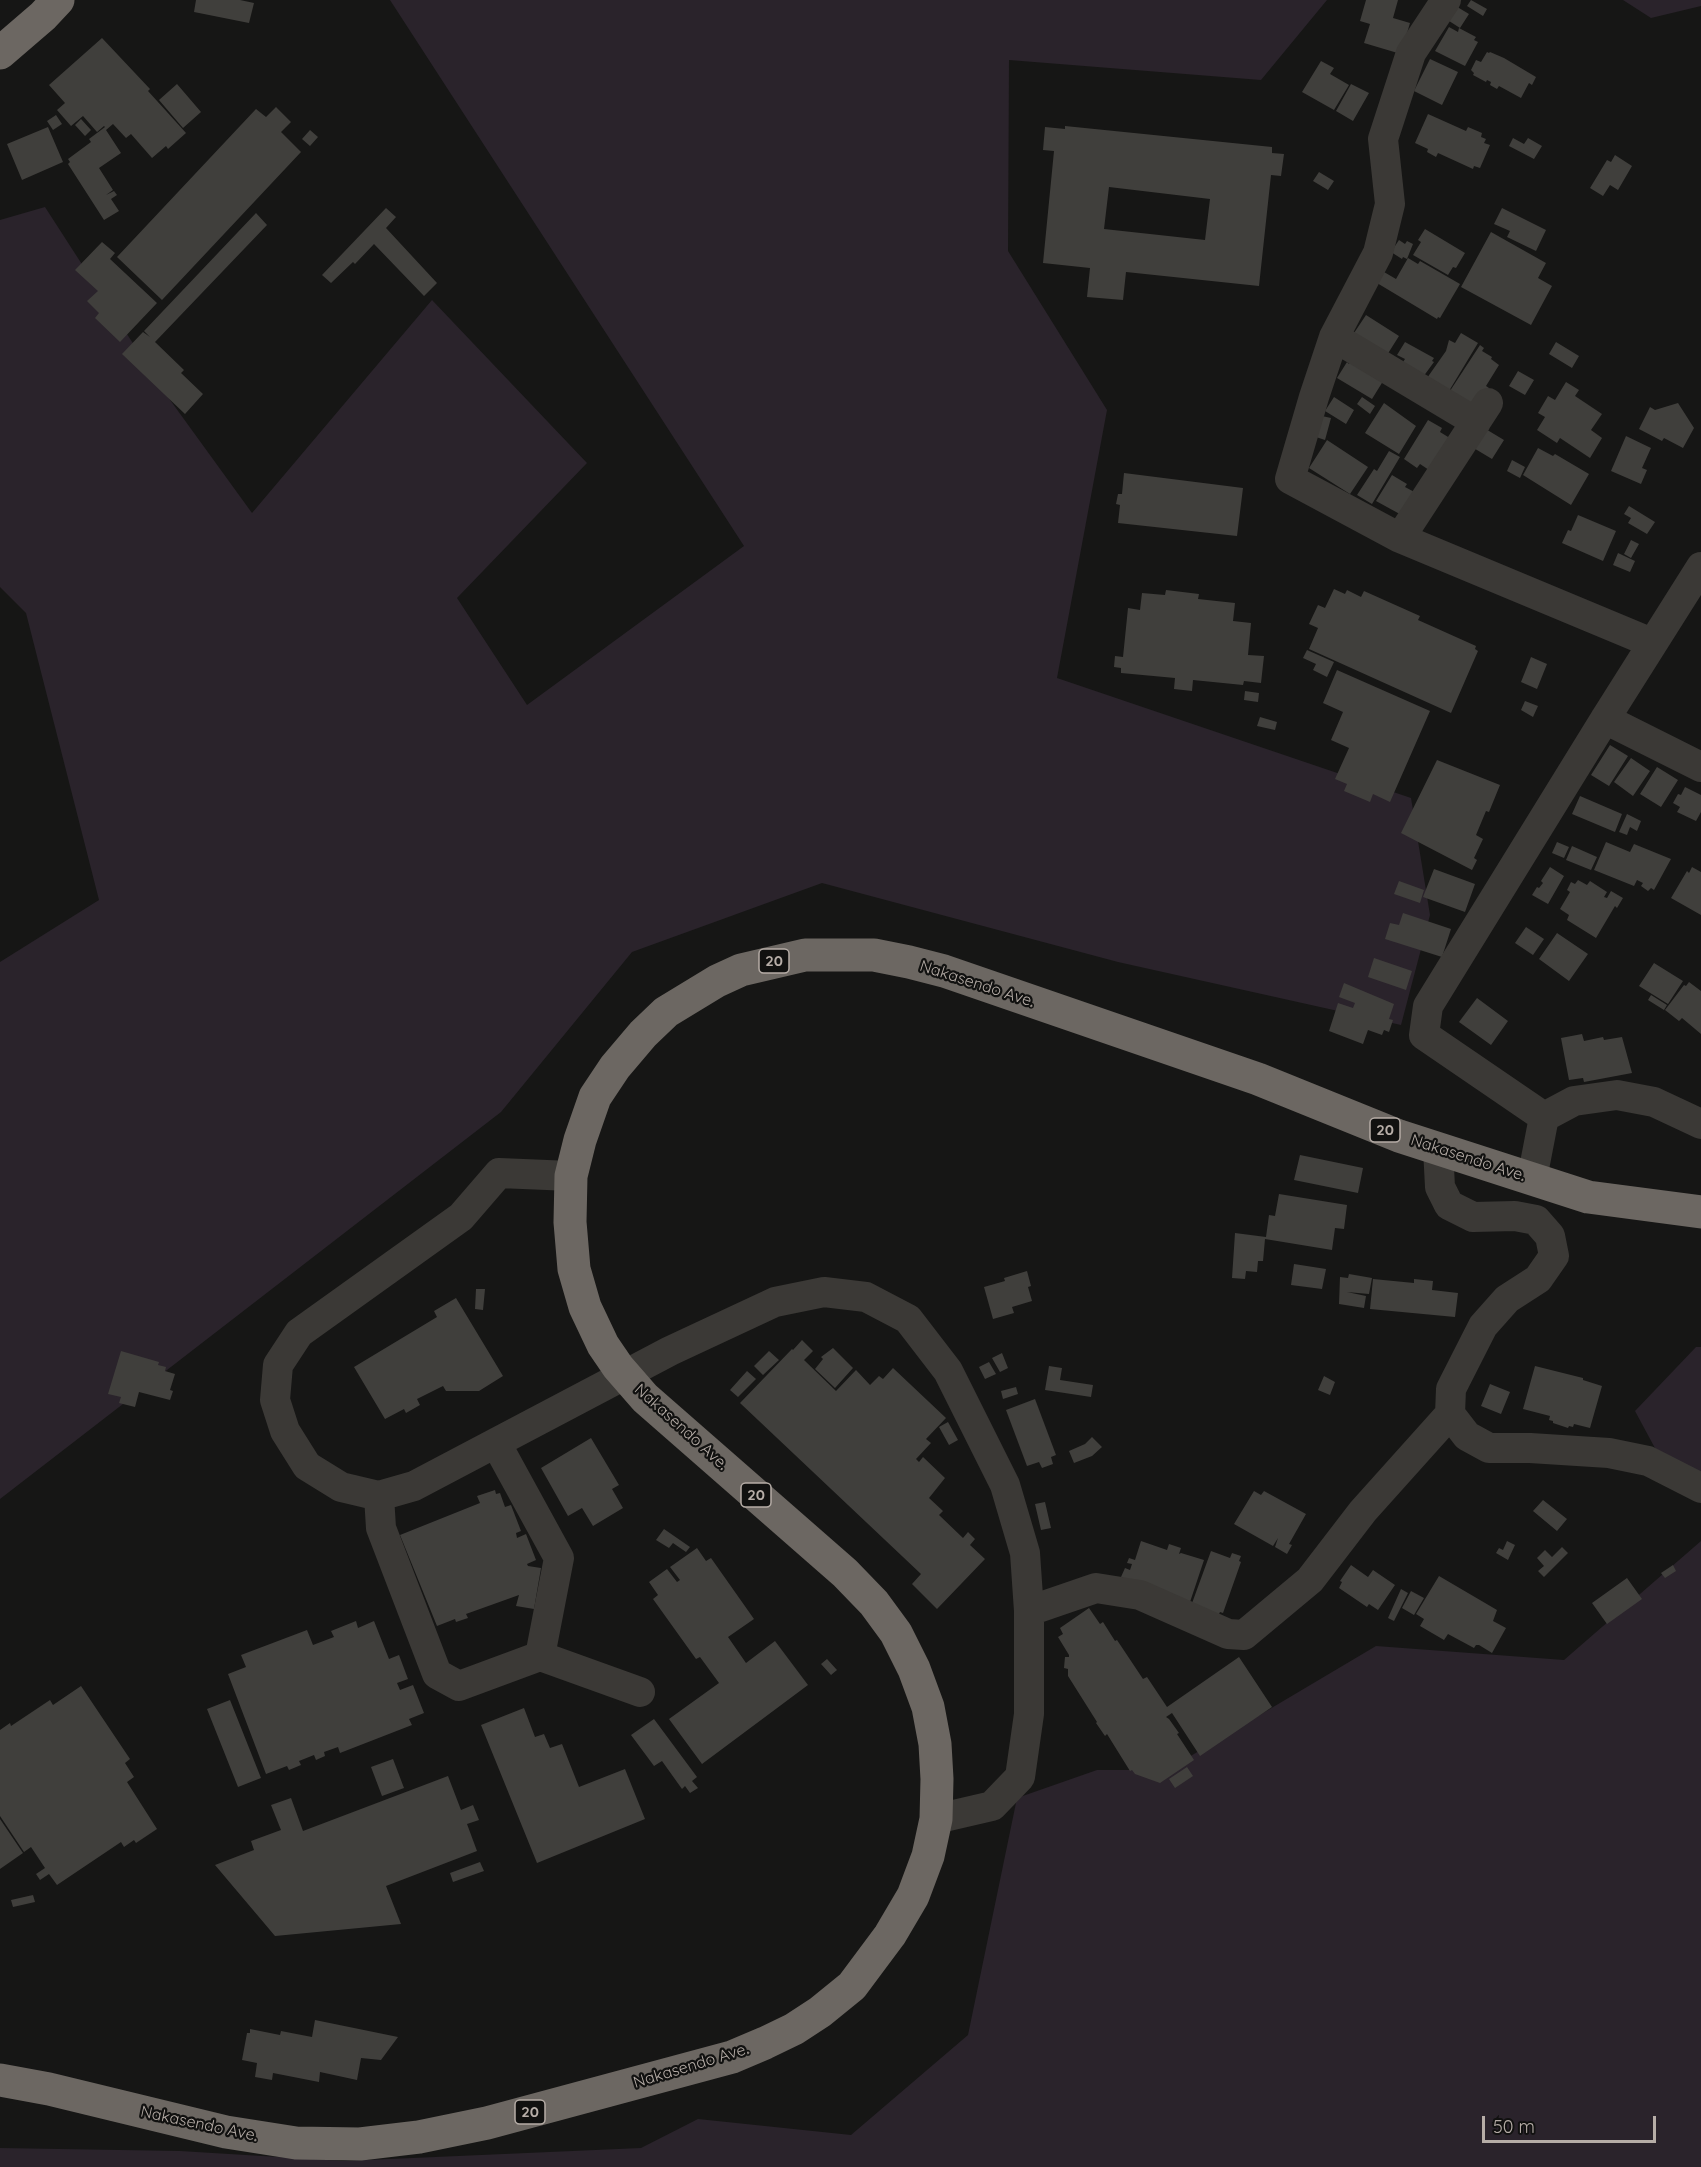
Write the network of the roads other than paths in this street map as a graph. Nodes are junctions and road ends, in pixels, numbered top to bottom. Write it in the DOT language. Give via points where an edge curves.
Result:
graph roads {
  1 [pos="58,0"];
  2 [pos="1446,0"];
  3 [pos="0,53"];
  4 [pos="1334,337"];
  5 [pos="1400,538"];
  6 [pos="1701,567"];
  7 [pos="1652,643"];
  8 [pos="1605,719"];
  9 [pos="1701,767"];
  10 [pos="1544,1117"];
  11 [pos="1701,1124"];
  12 [pos="1438,1148"];
  13 [pos="571,1176"];
  14 [pos="1532,1179"];
  15 [pos="1701,1212"];
  16 [pos="1450,1414"];
  17 [pos="496,1443"];
  18 [pos="1701,1488"];
  19 [pos="379,1496"];
  20 [pos="1029,1611"];
  21 [pos="540,1656"];
  22 [pos="640,1692"];
  23 [pos="936,1819"];
  24 [pos="0,2080"];
  1 -- 3 [label="highway"];
  2 -- 4 [label="street" via="1411,53 1383,139 1390,204 1378,253"];
  4 -- 5 [label="street" via="1290,479"];
  4 -- 5 [label="street" via="1482,413"];
  5 -- 7 [label="street"];
  6 -- 7 [label="street"];
  7 -- 8 [label="street"];
  8 -- 9 [label="street"];
  8 -- 10 [label="street" via="1428,1006 1424,1035"];
  10 -- 11 [label="street" via="1574,1101 1617,1095 1654,1102"];
  10 -- 14 [label="street"];
  12 -- 13 [label="highway, Nakasendo Ave. / 20" via="1258,1079 944,971 874,955 805,955 741,970 666,1012 615,1067 595,1097"];
  12 -- 14 [label="highway, Nakasendo Ave. / 20"];
  12 -- 16 [label="street" via="1440,1187 1449,1205 1473,1216 1536,1220 1550,1236 1554,1256 1538,1279 1507,1299 1483,1326 1451,1389"];
  13 -- 19 [label="street" via="499,1173 461,1217 299,1333 278,1365 275,1400 285,1431 307,1466 340,1487"];
  13 -- 23 [label="highway, Nakasendo Ave. / 20" via="574,1269 585,1307 618,1367 645,1398 845,1574 896,1633 928,1707 935,1744"];
  14 -- 15 [label="highway, Nakasendo Ave. / 20" via="1588,1197"];
  16 -- 18 [label="street" via="1467,1436 1490,1448 1609,1453 1648,1461"];
  16 -- 20 [label="street" via="1363,1511 1310,1580 1244,1635 1228,1634 1140,1595 1096,1588"];
  17 -- 19 [label="street" via="414,1486"];
  17 -- 20 [label="street" via="670,1351 775,1302 824,1292 866,1297 908,1319 948,1371 1005,1485 1025,1553"];
  17 -- 21 [label="street" via="559,1558"];
  19 -- 21 [label="street" via="381,1528 437,1674 459,1686"];
  20 -- 23 [label="street" via="1029,1714 1020,1777 992,1806"];
  21 -- 22 [label="street"];
  23 -- 24 [label="highway, Nakasendo Ave. / 20" via="913,1896 859,1978 803,2023 732,2057 487,2123 419,2138 360,2144 296,2143 226,2132"];
}
